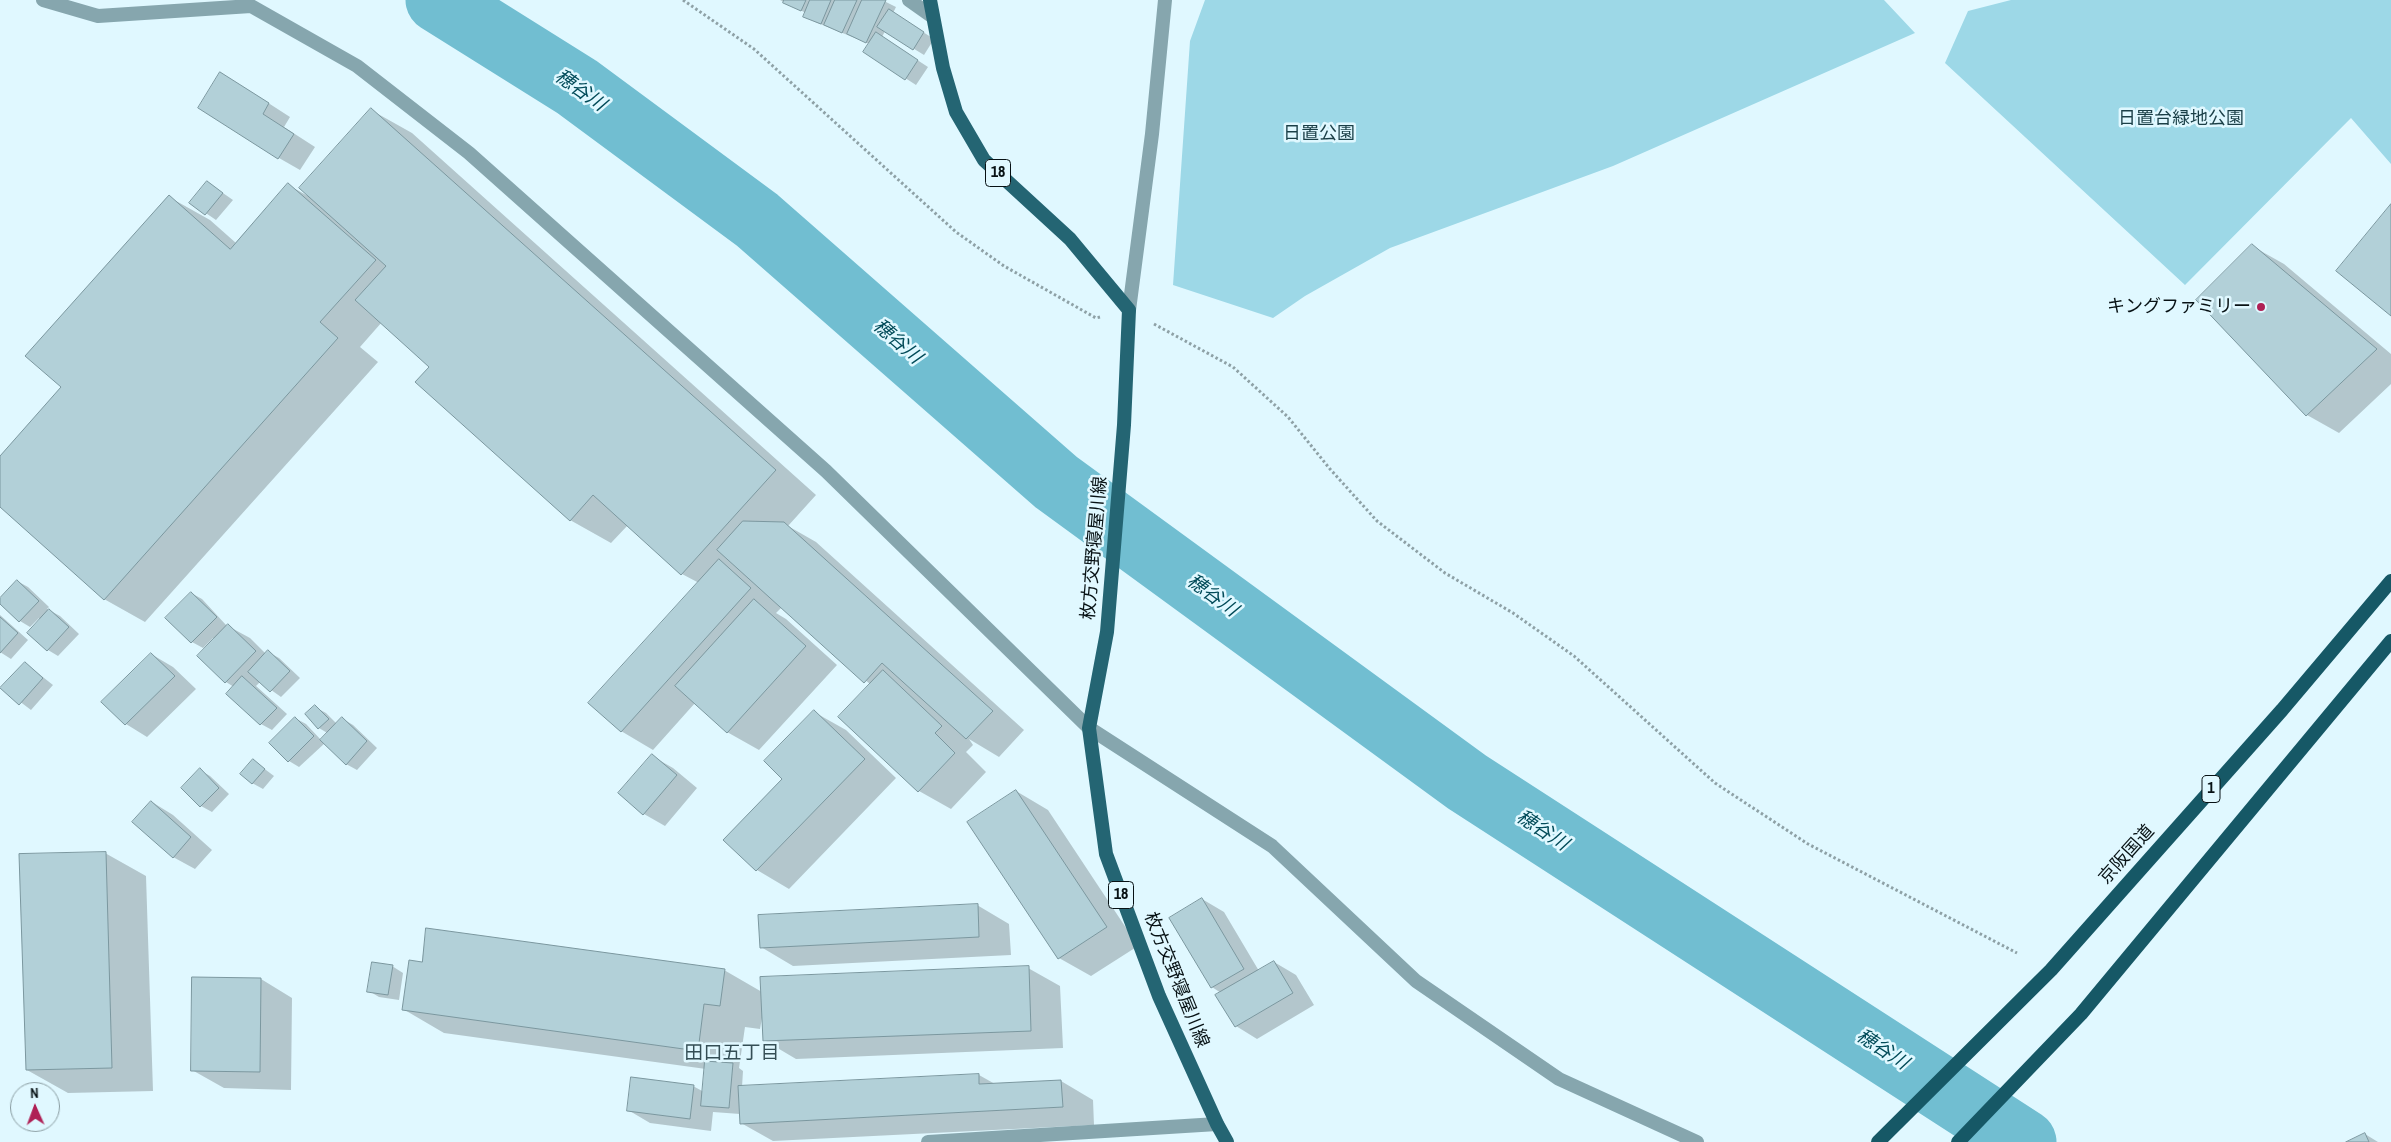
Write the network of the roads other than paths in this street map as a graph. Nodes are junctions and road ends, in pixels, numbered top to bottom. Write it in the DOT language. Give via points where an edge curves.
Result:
graph roads {
  1 [pos="43,0"];
  2 [pos="908,0"];
  3 [pos="930,0"];
  4 [pos="1165,0"];
  5 [pos="933,17"];
  6 [pos="1128,310"];
  7 [pos="2391,581"];
  8 [pos="2391,641"];
  9 [pos="1089,728"];
  10 [pos="1217,1124"];
  11 [pos="928,1142"];
  12 [pos="1228,1142"];
  13 [pos="1696,1142"];
  14 [pos="1878,1142"];
  15 [pos="1958,1142"];
  1 -- 9 [label="street" via="98,16 251,6 357,66 469,153 826,471"];
  2 -- 5 [label="street"];
  3 -- 5 [label="main road, 18"];
  4 -- 6 [label="street" via="1152,134"];
  5 -- 6 [label="main road, 18" via="956,112 984,160 1070,239"];
  6 -- 9 [label="main road, 枚方交野寝屋川線 / 18" via="1124,425 1107,632"];
  7 -- 14 [label="highway, 京阪国道 / 1" via="2051,970"];
  8 -- 15 [label="highway" via="2081,1014"];
  9 -- 10 [label="main road, 枚方交野寝屋川線 / 18" via="1106,854 1159,996"];
  9 -- 13 [label="street" via="1272,846 1416,981 1559,1079"];
  10 -- 11 [label="street"];
  10 -- 12 [label="main road, 枚方交野寝屋川線 / 18"];
}
